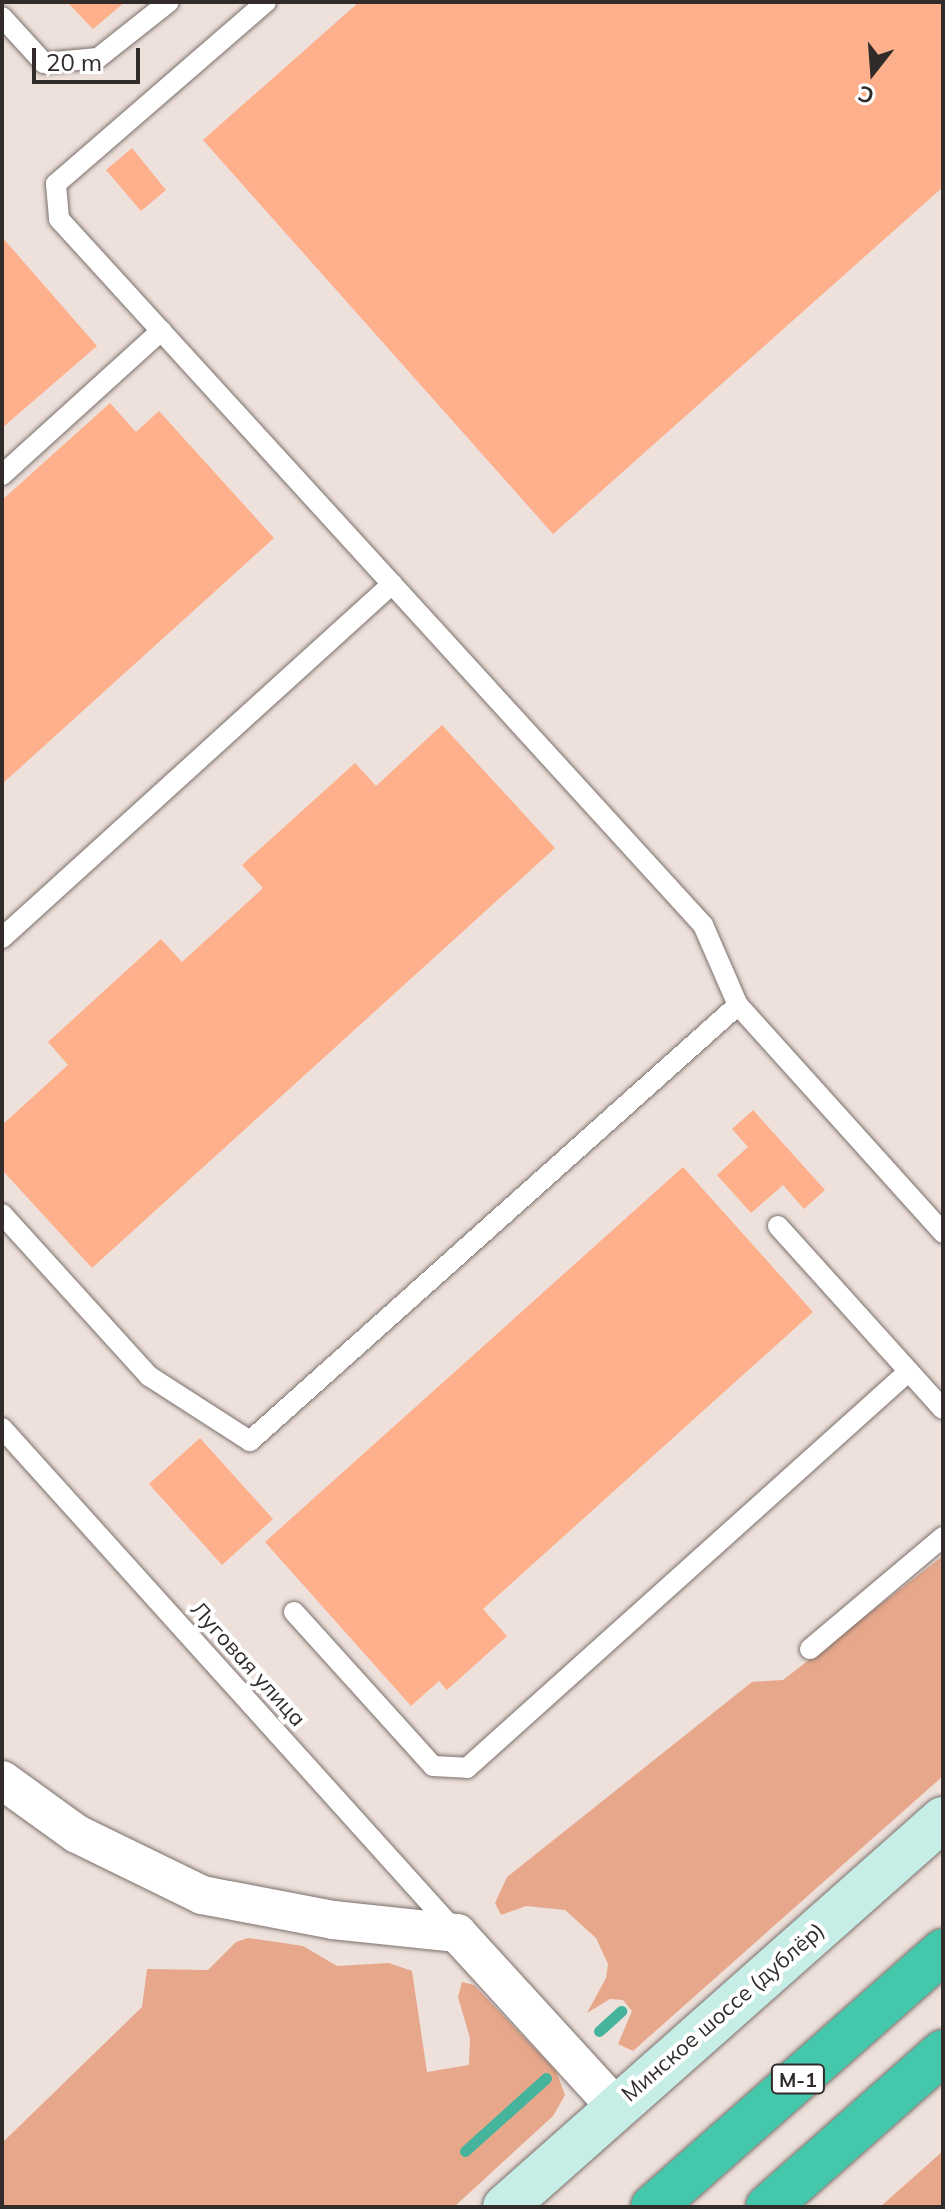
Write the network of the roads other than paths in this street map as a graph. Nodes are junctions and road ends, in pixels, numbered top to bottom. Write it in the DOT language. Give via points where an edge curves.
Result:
graph roads {
  1 [pos="169,2"];
  2 [pos="266,2"];
  3 [pos="2,17"];
  4 [pos="161,331"];
  5 [pos="2,475"];
  6 [pos="392,584"];
  7 [pos="2,938"];
  8 [pos="738,1005"];
  9 [pos="2,1214"];
  10 [pos="778,1226"];
  11 [pos="943,1233"];
  12 [pos="909,1371"];
  13 [pos="943,1409"];
  14 [pos="2,1428"];
  15 [pos="943,1537"];
  16 [pos="294,1612"];
  17 [pos="810,1649"];
  18 [pos="2,1780"];
  19 [pos="943,1819"];
  20 [pos="457,1933"];
  21 [pos="943,1951"];
  22 [pos="943,2052"];
  23 [pos="616,2107"];
  24 [pos="505,2207"];
  25 [pos="653,2207"];
  26 [pos="768,2207"];
  1 -- 3 [label="lane" via="98,58 44,63"];
  2 -- 4 [label="lane" via="56,184 59,219"];
  4 -- 5 [label="lane"];
  4 -- 6 [label="lane"];
  6 -- 7 [label="lane"];
  6 -- 8 [label="lane" via="703,925"];
  8 -- 9 [label="lane" via="250,1441 149,1376"];
  8 -- 11 [label="lane"];
  10 -- 12 [label="lane"];
  12 -- 13 [label="lane"];
  12 -- 16 [label="lane" via="467,1768 433,1766"];
  14 -- 20 [label="lane, Луговая улица"];
  15 -- 17 [label="lane"];
  18 -- 20 [label="street" via="77,1834 202,1895 333,1920"];
  19 -- 23 [label="main road, Минское шоссе (дублёр)"];
  20 -- 23 [label="street"];
  21 -- 25 [label="highway, М-1"];
  22 -- 26 [label="highway"];
  23 -- 24 [label="main road, Минское шоссе (дублёр)"];
}
